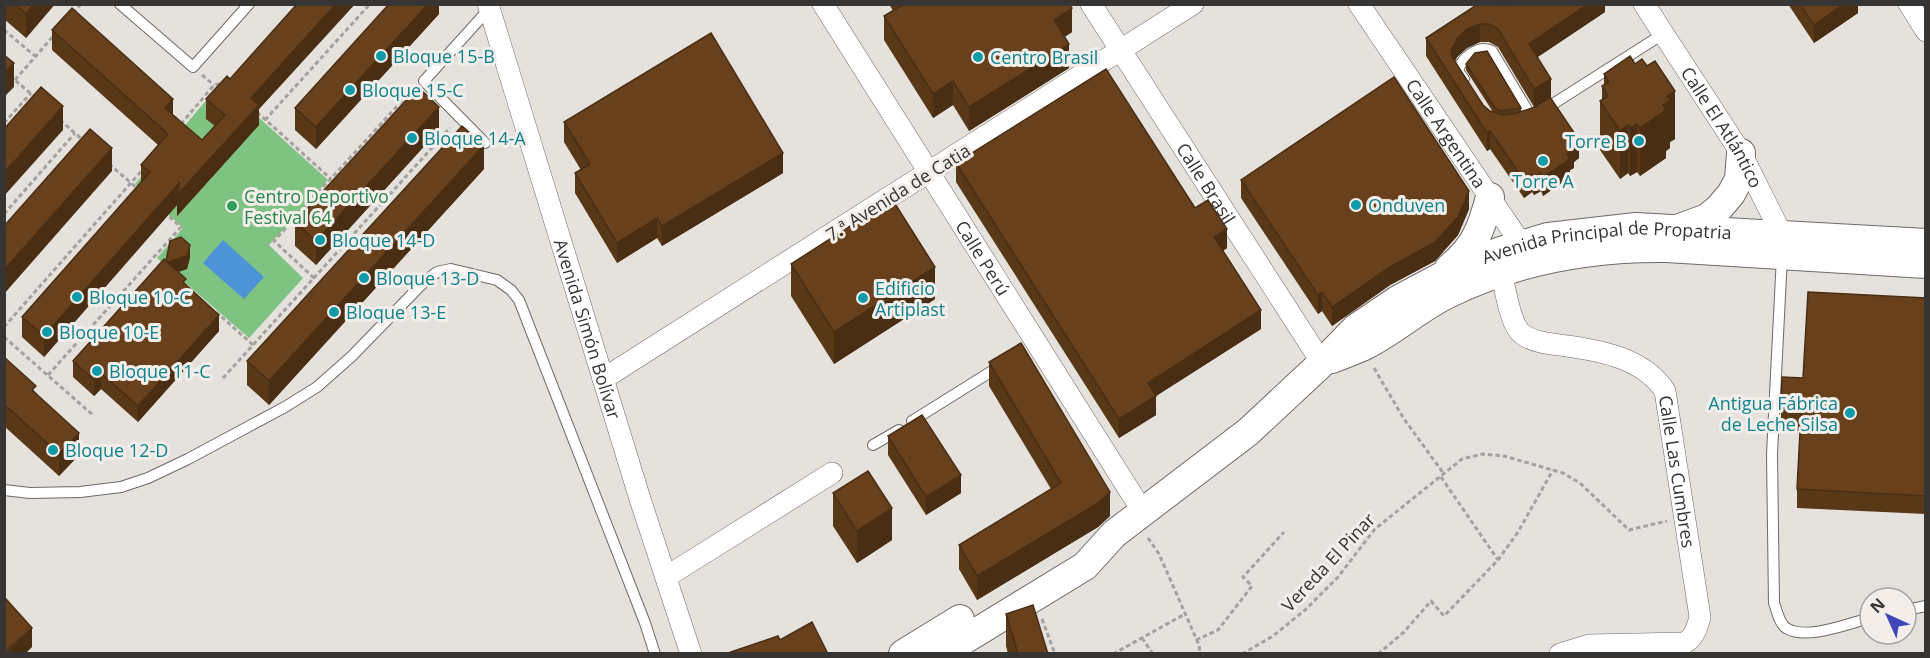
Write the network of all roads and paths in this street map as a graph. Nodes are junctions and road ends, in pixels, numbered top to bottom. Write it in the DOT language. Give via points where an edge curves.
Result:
graph roads {
  1 [pos="81,4"];
  2 [pos="120,4"];
  3 [pos="249,4"];
  4 [pos="370,4"];
  5 [pos="823,4"];
  6 [pos="1091,4"];
  7 [pos="1193,4"];
  8 [pos="1359,4"];
  9 [pos="1644,4"];
  10 [pos="1909,4"];
  11 [pos="488,7"];
  12 [pos="73,13"];
  13 [pos="4,30"];
  14 [pos="58,30"];
  15 [pos="1926,31"];
  16 [pos="1663,34"];
  17 [pos="1121,51"];
  18 [pos="35,56"];
  19 [pos="4,71"];
  20 [pos="15,80"];
  21 [pos="424,81"];
  22 [pos="224,82"];
  23 [pos="1471,90"];
  24 [pos="31,93"];
  25 [pos="39,101"];
  26 [pos="249,105"];
  27 [pos="57,117"];
  28 [pos="459,118"];
  29 [pos="265,120"];
  30 [pos="4,123"];
  31 [pos="176,130"];
  32 [pos="75,133"];
  33 [pos="485,143"];
  34 [pos="91,147"];
  35 [pos="1741,153"];
  36 [pos="107,162"];
  37 [pos="146,165"];
  38 [pos="928,172"];
  39 [pos="331,179"];
  40 [pos="131,183"];
  41 [pos="139,190"];
  42 [pos="1490,196"];
  43 [pos="164,212"];
  44 [pos="4,214"];
  45 [pos="1678,228"];
  46 [pos="1644,237"];
  47 [pos="1926,243"];
  48 [pos="1782,245"];
  49 [pos="1516,261"];
  50 [pos="1926,264"];
  51 [pos="314,278"];
  52 [pos="1435,278"];
  53 [pos="212,309"];
  54 [pos="4,327"];
  55 [pos="4,337"];
  56 [pos="253,345"];
  57 [pos="1367,345"];
  58 [pos="1008,362"];
  59 [pos="1322,363"];
  60 [pos="48,375"];
  61 [pos="224,378"];
  62 [pos="603,379"];
  63 [pos="94,416"];
  64 [pos="873,446"];
  65 [pos="1553,470"];
  66 [pos="832,474"];
  67 [pos="1442,475"];
  68 [pos="4,490"];
  69 [pos="1685,517"];
  70 [pos="1130,522"];
  71 [pos="1284,532"];
  72 [pos="1498,560"];
  73 [pos="666,577"];
  74 [pos="1035,596"];
  75 [pos="1185,614"];
  76 [pos="1858,621"];
  77 [pos="1142,638"];
  78 [pos="1196,640"];
  79 [pos="950,651"];
  80 [pos="655,654"];
  81 [pos="691,654"];
  82 [pos="903,654"];
  83 [pos="1055,654"];
  84 [pos="1113,654"];
  85 [pos="1153,654"];
  86 [pos="1200,654"];
  87 [pos="1242,654"];
  88 [pos="1378,654"];
  89 [pos="1560,654"];
  1 -- 12 [label="path"];
  2 -- 3 [label="lane" via="193,67"];
  4 -- 29 [label="path"];
  5 -- 38 [label="street, Calle Perú"];
  6 -- 17 [label="street, Calle Brasil"];
  7 -- 17 [label="street, 7.ª Avenida de Catia"];
  8 -- 42 [label="street, Calle Argentina"];
  9 -- 16 [label="street, Calle El Atlántico"];
  10 -- 15 [label="street"];
  11 -- 21 [label="lane"];
  11 -- 62 [label="street, Avenida Simón Bolívar"];
  13 -- 18 [label="path"];
  14 -- 18 [label="path"];
  16 -- 23 [label="lane" via="1527,120 1487,48 1464,58 1460,64 1458,71"];
  16 -- 35 [label="street, Calle El Atlántico"];
  17 -- 38 [label="street, 7.ª Avenida de Catia"];
  17 -- 59 [label="street, Calle Brasil"];
  18 -- 20 [label="path"];
  19 -- 20 [label="path"];
  20 -- 24 [label="path"];
  21 -- 28 [label="lane"];
  21 -- 39 [label="path"];
  22 -- 31 [label="path" via="214,86"];
  24 -- 25 [label="path"];
  24 -- 30 [label="path"];
  26 -- 29 [label="path"];
  27 -- 32 [label="path"];
  28 -- 33 [label="lane"];
  28 -- 51 [label="path"];
  29 -- 39 [label="path"];
  32 -- 34 [label="path"];
  32 -- 44 [label="path"];
  35 -- 45 [label="main road" via="1739,179 1731,194 1707,218"];
  35 -- 48 [label="street, Calle El Atlántico"];
  36 -- 40 [label="path"];
  37 -- 40 [label="path"];
  38 -- 62 [label="street, 7.ª Avenida de Catia"];
  38 -- 70 [label="street, Calle Perú" via="1032,346"];
  39 -- 51 [label="path" via="274,241"];
  40 -- 41 [label="path"];
  40 -- 54 [label="path"];
  42 -- 49 [label="street, Calle Argentina"];
  42 -- 52 [label="main road" via="1483,225 1472,244"];
  43 -- 60 [label="path" via="181,227"];
  45 -- 46 [label="main road, Avenida Principal de Propatria"];
  45 -- 48 [label="main road, Avenida Principal de Propatria"];
  46 -- 48 [label="main road, Avenida Principal de Propatria"];
  46 -- 49 [label="main road, Avenida Principal de Propatria" via="1580,233 1548,237"];
  47 -- 48 [label="main road, Avenida Principal de Propatria"];
  48 -- 50 [label="main road, Avenida Principal de Propatria"];
  48 -- 76 [label="lane" via="1772,454 1774,603 1786,628 1800,633"];
  49 -- 52 [label="main road, Avenida Principal de Propatria" via="1467,263"];
  49 -- 57 [label="main road, Avenida Principal de Propatria" via="1444,296"];
  49 -- 69 [label="street, Calle Las Cumbres" via="1514,323 1521,333 1550,344 1623,358 1658,380 1665,391"];
  51 -- 56 [label="path"];
  52 -- 59 [label="main road, Avenida Principal de Propatria" via="1356,328"];
  53 -- 56 [label="path"];
  55 -- 60 [label="path"];
  56 -- 61 [label="path"];
  57 -- 59 [label="main road, Avenida Principal de Propatria"];
  57 -- 67 [label="path" via="1386,393"];
  58 -- 64 [label="lane"];
  59 -- 70 [label="main road, Avenida Principal de Propatria" via="1248,432"];
  60 -- 63 [label="path"];
  62 -- 73 [label="street, Avenida Simón Bolívar"];
  65 -- 67 [label="path, Vereda El Pinar" via="1484,454 1462,459"];
  65 -- 69 [label="path, Vereda El Pinar" via="1580,483 1629,530"];
  65 -- 72 [label="path"];
  66 -- 73 [label="street"];
  67 -- 72 [label="path"];
  67 -- 87 [label="path, Vereda El Pinar" via="1375,529 1338,577 1305,610"];
  68 -- 80 [label="lane" via="80,492 121,487 148,478 317,387 437,272 451,269 497,280 519,300"];
  69 -- 89 [label="street, Calle Las Cumbres" via="1700,617 1691,639 1685,643 1589,645"];
  70 -- 74 [label="main road, Avenida Principal de Propatria" via="1085,566"];
  70 -- 75 [label="path" via="1159,554"];
  70 -- 82 [label="main road, Avenida Principal de Propatria" via="1075,549"];
  71 -- 78 [label="path" via="1243,577 1252,586 1218,630"];
  72 -- 88 [label="path" via="1444,616 1431,601"];
  73 -- 81 [label="street, Avenida Simón Bolívar"];
  74 -- 79 [label="main road, Avenida Principal de Propatria"];
  74 -- 83 [label="path"];
  75 -- 77 [label="path"];
  75 -- 78 [label="path"];
  77 -- 84 [label="path"];
  77 -- 85 [label="path"];
  78 -- 86 [label="path"];
}
